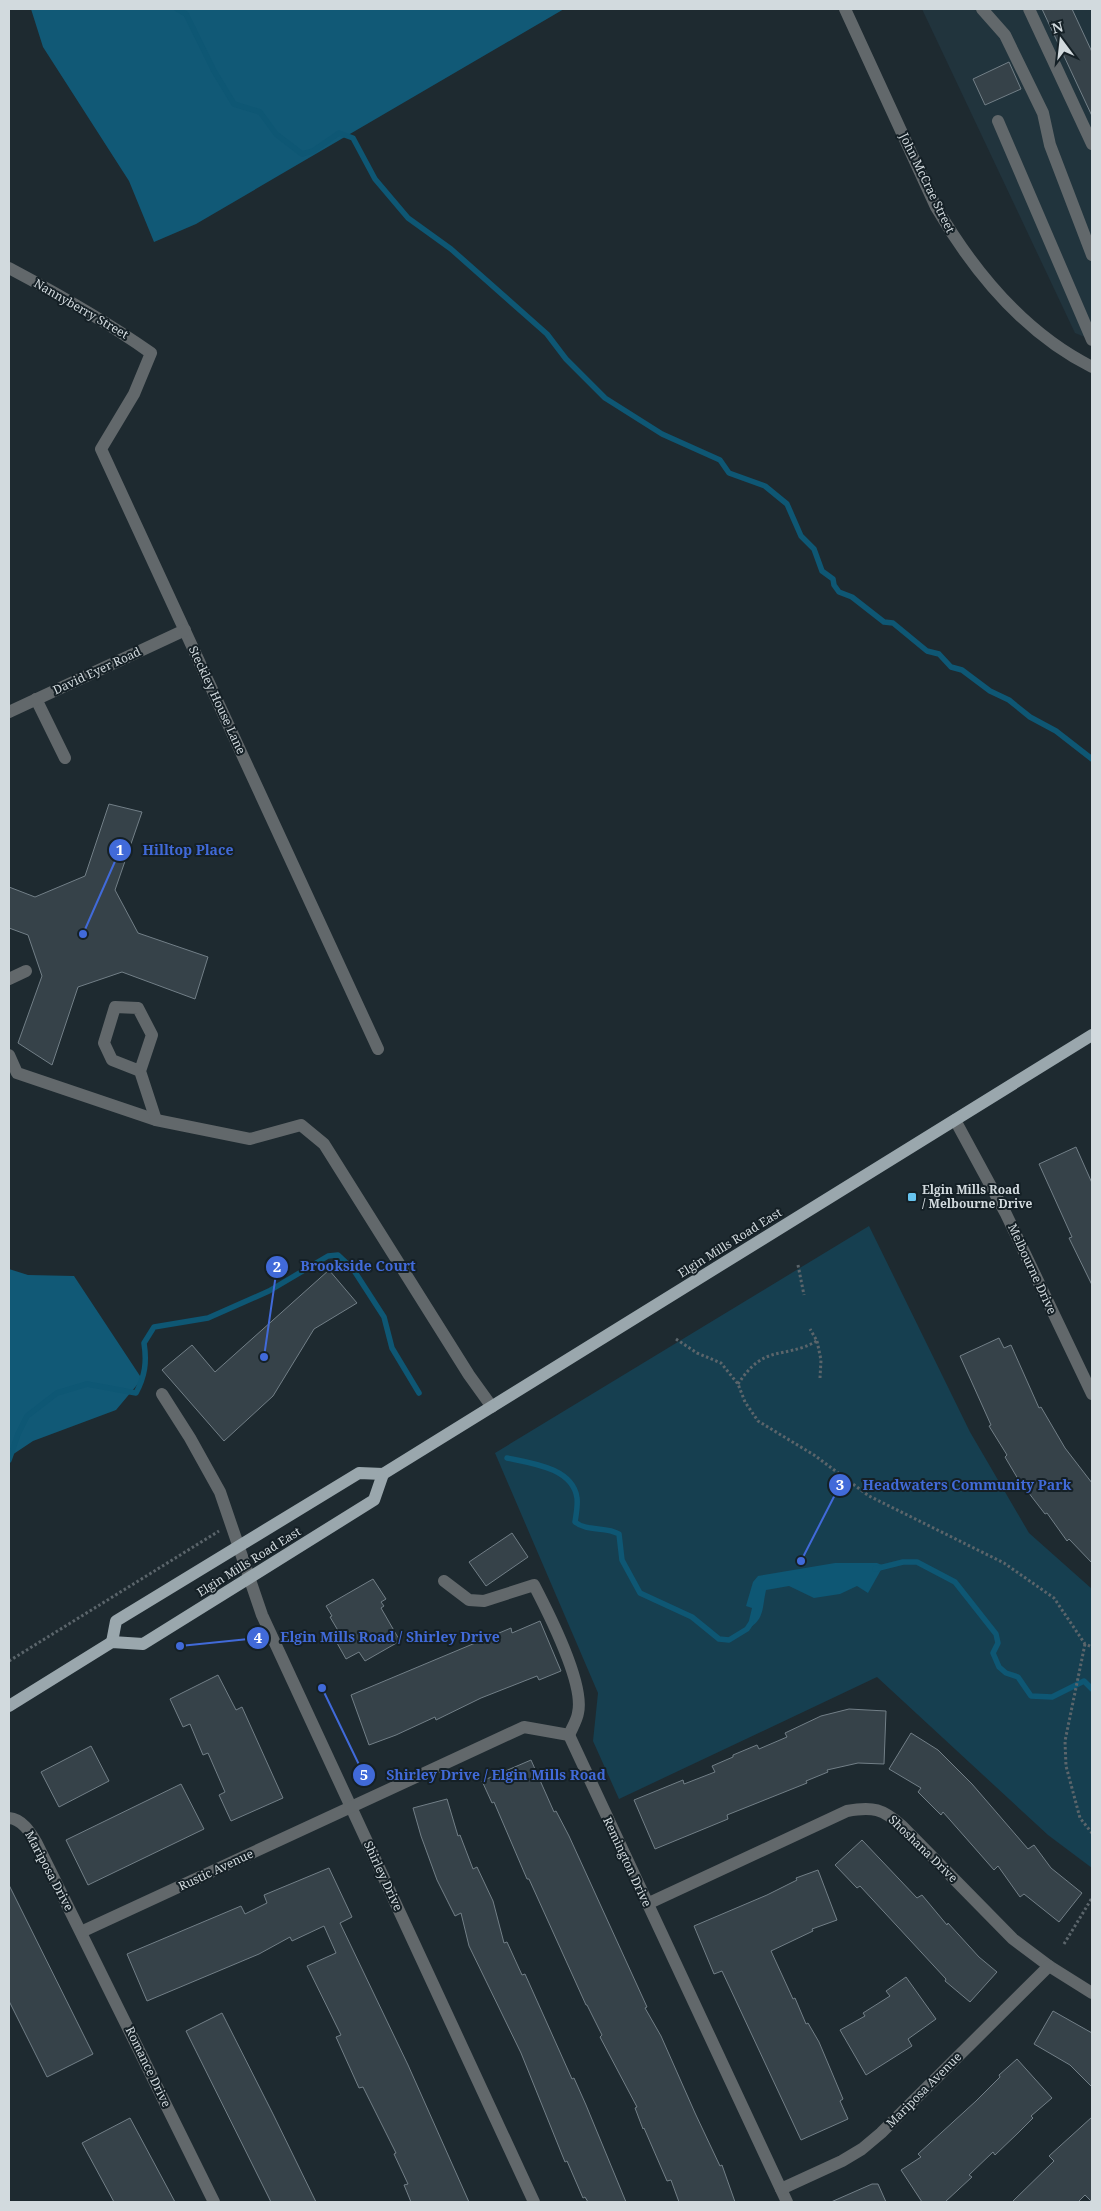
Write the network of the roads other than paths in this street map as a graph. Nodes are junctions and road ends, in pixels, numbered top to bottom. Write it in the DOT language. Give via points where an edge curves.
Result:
graph roads {
  1 [pos="845,9"];
  2 [pos="982,9"];
  3 [pos="1029,9"];
  4 [pos="998,121"];
  5 [pos="1092,144"];
  6 [pos="1092,255"];
  7 [pos="9,268"];
  8 [pos="1092,340"];
  9 [pos="151,353"];
  10 [pos="1092,367"];
  11 [pos="185,630"];
  12 [pos="36,699"];
  13 [pos="9,712"];
  14 [pos="65,758"];
  15 [pos="26,971"];
  16 [pos="9,979"];
  17 [pos="1092,1035"];
  18 [pos="378,1049"];
  19 [pos="9,1055"];
  20 [pos="140,1071"];
  21 [pos="156,1120"];
  22 [pos="955,1120"];
  23 [pos="162,1394"];
  24 [pos="1092,1394"];
  25 [pos="492,1407"];
  26 [pos="383,1474"];
  27 [pos="238,1547"];
  28 [pos="248,1578"];
  29 [pos="444,1581"];
  30 [pos="112,1642"];
  31 [pos="9,1706"];
  32 [pos="568,1735"];
  33 [pos="350,1806"];
  34 [pos="9,1818"];
  35 [pos="647,1904"];
  36 [pos="81,1932"];
  37 [pos="1049,1966"];
  38 [pos="1092,1993"];
  39 [pos="781,2189"];
  40 [pos="214,2202"];
  41 [pos="534,2202"];
  42 [pos="787,2202"];
  1 -- 10 [label="street, John McCrae Street" via="936,207 953,237 988,284 1018,314 1071,356"];
  2 -- 6 [label="street" via="1005,35 1043,113 1050,145"];
  3 -- 5 [label="street"];
  4 -- 8 [label="street"];
  7 -- 9 [label="street, Nannyberry Street" via="129,336"];
  9 -- 11 [label="street, Steckley House Lane" via="137,388 101,449"];
  11 -- 12 [label="street, David Eyer Road"];
  11 -- 18 [label="street, Steckley House Lane"];
  12 -- 13 [label="street, David Eyer Road"];
  12 -- 14 [label="street"];
  15 -- 16 [label="street"];
  17 -- 22 [label="main road, Elgin Mills Road East"];
  19 -- 21 [label="street" via="17,1073"];
  20 -- 20 [label="street" via="152,1035 138,1008 115,1007 104,1043 112,1060"];
  20 -- 21 [label="street"];
  21 -- 25 [label="street" via="250,1139 301,1125 324,1144"];
  22 -- 24 [label="street, Melbourne Drive" via="1006,1214"];
  22 -- 25 [label="main road, Elgin Mills Road East"];
  23 -- 27 [label="street, Shirley Drive" via="220,1492"];
  25 -- 26 [label="main road, Elgin Mills Road East"];
  26 -- 27 [label="main road, Elgin Mills Road East" via="359,1473"];
  26 -- 28 [label="main road, Elgin Mills Road East" via="374,1500"];
  27 -- 28 [label="street, Shirley Drive"];
  27 -- 30 [label="main road, Elgin Mills Road East" via="116,1621"];
  28 -- 30 [label="main road, Elgin Mills Road East" via="143,1644"];
  28 -- 33 [label="street, Shirley Drive"];
  29 -- 32 [label="street" via="468,1600 484,1601 534,1585 550,1615 576,1684 578,1713"];
  30 -- 31 [label="main road"];
  32 -- 33 [label="street" via="524,1727"];
  32 -- 35 [label="street, Remington Drive"];
  33 -- 36 [label="street, Rustic Avenue"];
  33 -- 41 [label="street, Shirley Drive"];
  34 -- 36 [label="street, Mariposa Drive" via="27,1827"];
  35 -- 37 [label="street, Shoshana Drive" via="847,1811 877,1809 890,1815 1013,1939"];
  35 -- 39 [label="street, Remington Drive"];
  36 -- 40 [label="street, Romance Drive"];
  37 -- 38 [label="street, Shoshana Drive"];
  37 -- 39 [label="street, Mariposa Avenue" via="862,2149"];
  39 -- 42 [label="street, Remington Drive"];
}
